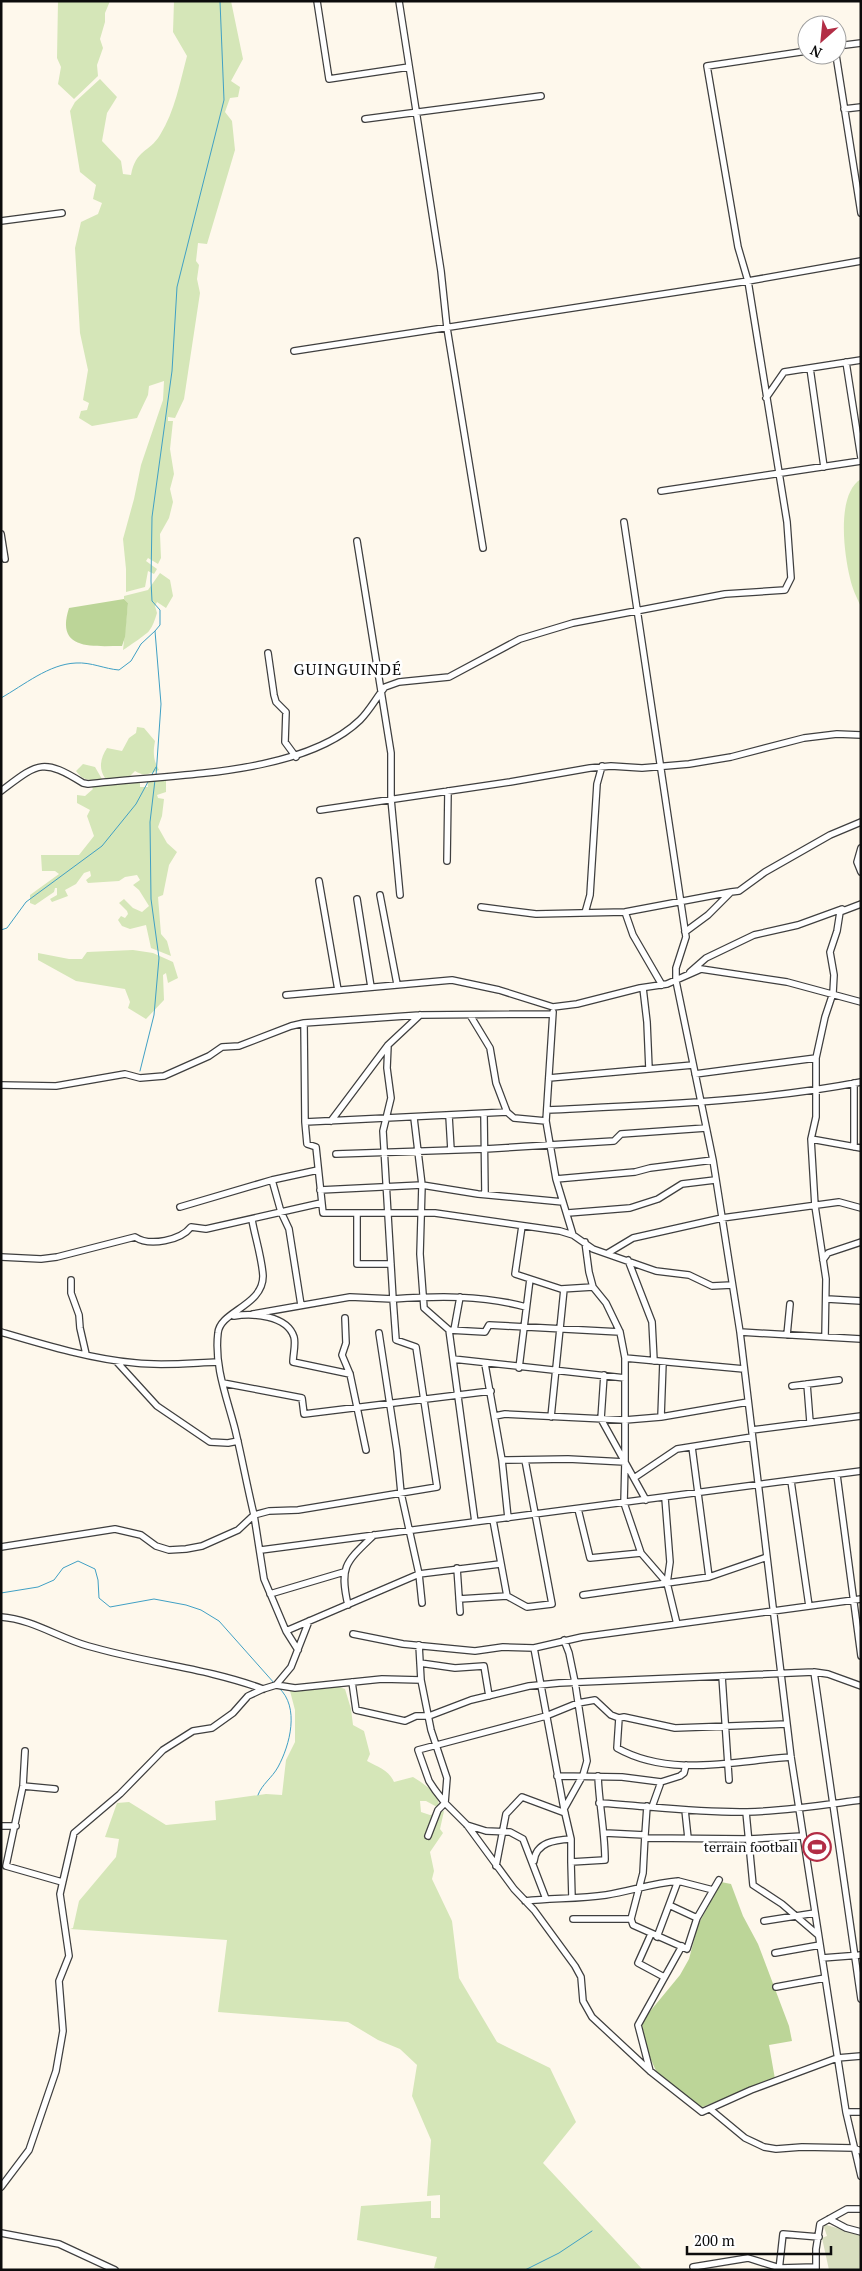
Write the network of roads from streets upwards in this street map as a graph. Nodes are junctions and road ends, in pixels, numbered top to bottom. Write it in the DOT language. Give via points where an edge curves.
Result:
graph roads {
  1 [pos="316,1"];
  2 [pos="399,1"];
  3 [pos="861,43"];
  4 [pos="847,45"];
  5 [pos="797,52"];
  6 [pos="837,65"];
  7 [pos="410,67"];
  8 [pos="541,96"];
  9 [pos="861,107"];
  10 [pos="844,109"];
  11 [pos="417,113"];
  12 [pos="365,119"];
  13 [pos="858,180"];
  14 [pos="62,213"];
  15 [pos="861,213"];
  16 [pos="1,221"];
  17 [pos="861,261"];
  18 [pos="748,281"];
  19 [pos="447,328"];
  20 [pos="294,351"];
  21 [pos="861,360"];
  22 [pos="846,362"];
  23 [pos="810,368"];
  24 [pos="766,398"];
  25 [pos="861,460"];
  26 [pos="824,466"];
  27 [pos="779,474"];
  28 [pos="661,490"];
  29 [pos="624,522"];
  30 [pos="1,534"];
  31 [pos="357,541"];
  32 [pos="483,548"];
  33 [pos="5,559"];
  34 [pos="639,610"];
  35 [pos="268,654"];
  36 [pos="381,693"];
  37 [pos="861,735"];
  38 [pos="296,757"];
  39 [pos="602,766"];
  40 [pos="661,766"];
  41 [pos="1,785"];
  42 [pos="10,785"];
  43 [pos="448,791"];
  44 [pos="1,792"];
  45 [pos="391,799"];
  46 [pos="320,810"];
  47 [pos="861,822"];
  48 [pos="861,848"];
  49 [pos="447,861"];
  50 [pos="861,872"];
  51 [pos="319,881"];
  52 [pos="731,892"];
  53 [pos="380,895"];
  54 [pos="400,895"];
  55 [pos="357,899"];
  56 [pos="680,902"];
  57 [pos="861,904"];
  58 [pos="481,907"];
  59 [pos="846,908"];
  60 [pos="625,912"];
  61 [pos="585,913"];
  62 [pos="685,932"];
  63 [pos="686,975"];
  64 [pos="676,981"];
  65 [pos="397,984"];
  66 [pos="662,984"];
  67 [pos="370,987"];
  68 [pos="642,988"];
  69 [pos="338,990"];
  70 [pos="833,994"];
  71 [pos="286,995"];
  72 [pos="861,1002"];
  73 [pos="553,1007"];
  74 [pos="552,1014"];
  75 [pos="420,1015"];
  76 [pos="470,1015"];
  77 [pos="304,1023"];
  78 [pos="388,1045"];
  79 [pos="816,1058"];
  80 [pos="693,1065"];
  81 [pos="649,1069"];
  82 [pos="695,1074"];
  83 [pos="549,1078"];
  84 [pos="858,1083"];
  85 [pos="1,1085"];
  86 [pos="814,1091"];
  87 [pos="701,1102"];
  88 [pos="547,1110"];
  89 [pos="507,1112"];
  90 [pos="484,1114"];
  91 [pos="450,1116"];
  92 [pos="385,1117"];
  93 [pos="414,1118"];
  94 [pos="331,1120"];
  95 [pos="546,1121"];
  96 [pos="305,1122"];
  97 [pos="706,1128"];
  98 [pos="811,1140"];
  99 [pos="549,1145"];
  100 [pos="857,1148"];
  101 [pos="485,1149"];
  102 [pos="451,1150"];
  103 [pos="418,1152"];
  104 [pos="384,1153"];
  105 [pos="336,1154"];
  106 [pos="712,1160"];
  107 [pos="318,1170"];
  108 [pos="556,1179"];
  109 [pos="272,1180"];
  110 [pos="715,1180"];
  111 [pos="422,1184"];
  112 [pos="386,1186"];
  113 [pos="320,1190"];
  114 [pos="485,1194"];
  115 [pos="563,1202"];
  116 [pos="321,1203"];
  117 [pos="815,1206"];
  118 [pos="180,1207"];
  119 [pos="861,1208"];
  120 [pos="281,1212"];
  121 [pos="357,1213"];
  122 [pos="421,1213"];
  123 [pos="568,1213"];
  124 [pos="388,1214"];
  125 [pos="722,1218"];
  126 [pos="252,1220"];
  127 [pos="522,1226"];
  128 [pos="573,1235"];
  129 [pos="585,1242"];
  130 [pos="861,1242"];
  131 [pos="608,1253"];
  132 [pos="1,1257"];
  133 [pos="628,1260"];
  134 [pos="823,1260"];
  135 [pos="391,1264"];
  136 [pos="530,1279"];
  137 [pos="71,1280"];
  138 [pos="732,1285"];
  139 [pos="593,1287"];
  140 [pos="564,1289"];
  141 [pos="423,1297"];
  142 [pos="460,1297"];
  143 [pos="393,1299"];
  144 [pos="827,1299"];
  145 [pos="861,1301"];
  146 [pos="790,1304"];
  147 [pos="301,1305"];
  148 [pos="526,1308"];
  149 [pos="253,1314"];
  150 [pos="229,1316"];
  151 [pos="345,1318"];
  152 [pos="524,1327"];
  153 [pos="559,1329"];
  154 [pos="452,1330"];
  155 [pos="1,1332"];
  156 [pos="620,1332"];
  157 [pos="740,1332"];
  158 [pos="379,1333"];
  159 [pos="788,1335"];
  160 [pos="825,1337"];
  161 [pos="854,1339"];
  162 [pos="861,1339"];
  163 [pos="861,1344"];
  164 [pos="86,1354"];
  165 [pos="625,1358"];
  166 [pos="115,1360"];
  167 [pos="453,1360"];
  168 [pos="654,1361"];
  169 [pos="217,1362"];
  170 [pos="662,1362"];
  171 [pos="485,1364"];
  172 [pos="518,1368"];
  173 [pos="744,1369"];
  174 [pos="555,1370"];
  175 [pos="350,1374"];
  176 [pos="604,1375"];
  177 [pos="625,1378"];
  178 [pos="840,1380"];
  179 [pos="223,1383"];
  180 [pos="808,1384"];
  181 [pos="792,1386"];
  182 [pos="491,1391"];
  183 [pos="457,1395"];
  184 [pos="423,1399"];
  185 [pos="748,1402"];
  186 [pos="390,1404"];
  187 [pos="358,1408"];
  188 [pos="495,1416"];
  189 [pos="861,1416"];
  190 [pos="551,1417"];
  191 [pos="661,1417"];
  192 [pos="601,1419"];
  193 [pos="624,1420"];
  194 [pos="810,1422"];
  195 [pos="752,1434"];
  196 [pos="238,1441"];
  197 [pos="692,1447"];
  198 [pos="366,1450"];
  199 [pos="502,1460"];
  200 [pos="525,1460"];
  201 [pos="626,1462"];
  202 [pos="861,1471"];
  203 [pos="837,1475"];
  204 [pos="634,1478"];
  205 [pos="791,1481"];
  206 [pos="758,1486"];
  207 [pos="401,1493"];
  208 [pos="698,1494"];
  209 [pos="665,1498"];
  210 [pos="646,1500"];
  211 [pos="624,1503"];
  212 [pos="578,1509"];
  213 [pos="254,1515"];
  214 [pos="535,1515"];
  215 [pos="508,1518"];
  216 [pos="493,1520"];
  217 [pos="475,1522"];
  218 [pos="408,1531"];
  219 [pos="374,1535"];
  220 [pos="1,1547"];
  221 [pos="261,1550"];
  222 [pos="641,1553"];
  223 [pos="767,1557"];
  224 [pos="500,1564"];
  225 [pos="457,1568"];
  226 [pos="344,1572"];
  227 [pos="419,1574"];
  228 [pos="709,1577"];
  229 [pos="667,1583"];
  230 [pos="270,1594"];
  231 [pos="583,1595"];
  232 [pos="507,1596"];
  233 [pos="459,1599"];
  234 [pos="861,1599"];
  235 [pos="853,1600"];
  236 [pos="422,1603"];
  237 [pos="348,1605"];
  238 [pos="810,1606"];
  239 [pos="773,1611"];
  240 [pos="460,1612"];
  241 [pos="1,1617"];
  242 [pos="309,1621"];
  243 [pos="678,1624"];
  244 [pos="286,1631"];
  245 [pos="353,1634"];
  246 [pos="564,1640"];
  247 [pos="419,1645"];
  248 [pos="534,1648"];
  249 [pos="298,1650"];
  250 [pos="861,1656"];
  251 [pos="420,1663"];
  252 [pos="814,1672"];
  253 [pos="780,1673"];
  254 [pos="722,1676"];
  255 [pos="421,1680"];
  256 [pos="352,1682"];
  257 [pos="576,1682"];
  258 [pos="541,1684"];
  259 [pos="276,1686"];
  260 [pos="861,1686"];
  261 [pos="263,1689"];
  262 [pos="489,1696"];
  263 [pos="578,1703"];
  264 [pos="429,1716"];
  265 [pos="546,1716"];
  266 [pos="620,1718"];
  267 [pos="787,1724"];
  268 [pos="725,1727"];
  269 [pos="434,1745"];
  270 [pos="25,1752"];
  271 [pos="790,1757"];
  272 [pos="728,1762"];
  273 [pos="686,1765"];
  274 [pos="583,1775"];
  275 [pos="557,1776"];
  276 [pos="598,1776"];
  277 [pos="729,1780"];
  278 [pos="661,1782"];
  279 [pos="23,1786"];
  280 [pos="55,1789"];
  281 [pos="861,1800"];
  282 [pos="445,1803"];
  283 [pos="599,1803"];
  284 [pos="833,1804"];
  285 [pos="649,1806"];
  286 [pos="799,1809"];
  287 [pos="685,1810"];
  288 [pos="565,1811"];
  289 [pos="746,1812"];
  290 [pos="467,1825"];
  291 [pos="1,1826"];
  292 [pos="16,1826"];
  293 [pos="503,1831"];
  294 [pos="605,1833"];
  295 [pos="428,1836"];
  296 [pos="645,1836"];
  297 [pos="803,1836"];
  298 [pos="688,1838"];
  299 [pos="571,1839"];
  300 [pos="749,1839"];
  301 [pos="571,1862"];
  302 [pos="534,1863"];
  303 [pos="496,1866"];
  304 [pos="719,1880"];
  305 [pos="678,1881"];
  306 [pos="62,1882"];
  307 [pos="639,1889"];
  308 [pos="713,1890"];
  309 [pos="572,1898"];
  310 [pos="546,1899"];
  311 [pos="525,1901"];
  312 [pos="669,1905"];
  313 [pos="815,1913"];
  314 [pos="796,1916"];
  315 [pos="573,1918"];
  316 [pos="697,1918"];
  317 [pos="631,1919"];
  318 [pos="764,1921"];
  319 [pos="650,1934"];
  320 [pos="818,1935"];
  321 [pos="657,1936"];
  322 [pos="682,1946"];
  323 [pos="820,1946"];
  324 [pos="775,1953"];
  325 [pos="858,1955"];
  326 [pos="822,1958"];
  327 [pos="664,1977"];
  328 [pos="825,1978"];
  329 [pos="776,1986"];
  330 [pos="861,1998"];
  331 [pos="861,2056"];
  332 [pos="837,2058"];
  333 [pos="650,2071"];
  334 [pos="710,2108"];
  335 [pos="846,2112"];
  336 [pos="861,2112"];
  337 [pos="854,2148"];
  338 [pos="861,2151"];
  339 [pos="861,2176"];
  340 [pos="1,2187"];
  341 [pos="861,2209"];
  342 [pos="829,2219"];
  343 [pos="861,2232"];
  344 [pos="1,2234"];
  345 [pos="819,2237"];
  346 [pos="816,2268"];
  347 [pos="779,2269"];
  348 [pos="115,2270"];
  349 [pos="696,2270"];
  1 -- 7 [label="street" via="329,79"];
  2 -- 7 [label="street"];
  3 -- 4 [label="street"];
  5 -- 18 [label="street" via="707,66 738,247"];
  6 -- 10 [label="street"];
  7 -- 11 [label="street"];
  8 -- 11 [label="street"];
  9 -- 10 [label="street"];
  10 -- 13 [label="street"];
  11 -- 12 [label="street"];
  11 -- 19 [label="street"];
  13 -- 15 [label="street"];
  14 -- 16 [label="street"];
  17 -- 18 [label="street"];
  18 -- 19 [label="street"];
  18 -- 24 [label="street"];
  19 -- 20 [label="street"];
  19 -- 32 [label="street"];
  21 -- 22 [label="street"];
  22 -- 23 [label="street"];
  22 -- 25 [label="street"];
  23 -- 24 [label="street" via="784,372"];
  23 -- 26 [label="street"];
  24 -- 27 [label="street"];
  25 -- 26 [label="street"];
  26 -- 27 [label="street"];
  27 -- 28 [label="street"];
  27 -- 34 [label="street" via="791,573 785,590 725,594"];
  29 -- 34 [label="street"];
  30 -- 33 [label="street"];
  31 -- 36 [label="street"];
  34 -- 36 [label="street" via="520,638 449,677 389,684"];
  34 -- 40 [label="street"];
  35 -- 38 [label="street" via="276,702 286,712 285,742"];
  36 -- 38 [label="street" via="360,720 340,736"];
  36 -- 45 [label="street" via="391,753"];
  37 -- 40 [label="street" via="804,738 731,757"];
  38 -- 42 [label="street" via="202,773 88,784 57,768 43,766 24,773"];
  39 -- 40 [label="street"];
  39 -- 43 [label="street"];
  39 -- 61 [label="street" via="597,784 590,895"];
  40 -- 56 [label="street"];
  41 -- 42 [label="street"];
  42 -- 44 [label="street"];
  43 -- 45 [label="street"];
  43 -- 49 [label="street"];
  45 -- 46 [label="street"];
  45 -- 54 [label="street"];
  47 -- 52 [label="street" via="835,832 765,872 739,891"];
  48 -- 50 [label="street" via="857,862"];
  51 -- 69 [label="street"];
  52 -- 56 [label="street"];
  52 -- 62 [label="street"];
  53 -- 65 [label="street"];
  55 -- 67 [label="street"];
  56 -- 60 [label="street"];
  56 -- 62 [label="street"];
  57 -- 59 [label="street"];
  58 -- 61 [label="street" via="536,914"];
  59 -- 63 [label="street" via="798,925 754,935 706,958"];
  59 -- 70 [label="street" via="840,912 830,952"];
  60 -- 61 [label="street"];
  60 -- 66 [label="street" via="633,936"];
  62 -- 64 [label="street"];
  63 -- 64 [label="street"];
  63 -- 70 [label="street" via="701,969 786,982"];
  64 -- 66 [label="street"];
  64 -- 80 [label="street"];
  65 -- 67 [label="street"];
  65 -- 73 [label="street" via="452,980"];
  66 -- 68 [label="street"];
  67 -- 69 [label="street"];
  68 -- 73 [label="street"];
  68 -- 81 [label="street"];
  69 -- 71 [label="street"];
  70 -- 72 [label="street"];
  70 -- 79 [label="street"];
  73 -- 74 [label="street"];
  74 -- 76 [label="street"];
  74 -- 83 [label="street"];
  75 -- 76 [label="street"];
  75 -- 77 [label="street"];
  75 -- 78 [label="street"];
  76 -- 89 [label="street" via="490,1048 496,1084"];
  77 -- 85 [label="street" via="239,1046 222,1047 164,1076 140,1078 125,1074 56,1086"];
  77 -- 96 [label="street"];
  78 -- 92 [label="street" via="391,1098"];
  78 -- 94 [label="street"];
  79 -- 82 [label="street"];
  79 -- 86 [label="street"];
  80 -- 81 [label="street"];
  80 -- 82 [label="street"];
  81 -- 83 [label="street"];
  82 -- 87 [label="street"];
  83 -- 88 [label="street"];
  84 -- 86 [label="street"];
  84 -- 100 [label="street"];
  86 -- 87 [label="street"];
  86 -- 98 [label="street" via="816,1116"];
  87 -- 88 [label="street"];
  87 -- 97 [label="street"];
  88 -- 95 [label="street"];
  89 -- 90 [label="street"];
  89 -- 95 [label="street" via="514,1118"];
  90 -- 91 [label="street"];
  90 -- 101 [label="street"];
  91 -- 93 [label="street"];
  91 -- 102 [label="street"];
  92 -- 93 [label="street"];
  92 -- 94 [label="street"];
  92 -- 104 [label="street"];
  93 -- 103 [label="street"];
  94 -- 96 [label="street"];
  95 -- 99 [label="street"];
  96 -- 107 [label="street" via="307,1144 316,1147"];
  97 -- 99 [label="street" via="621,1134 614,1141"];
  97 -- 106 [label="street"];
  98 -- 100 [label="street"];
  98 -- 117 [label="street"];
  99 -- 101 [label="street"];
  99 -- 108 [label="street"];
  101 -- 102 [label="street"];
  101 -- 114 [label="street"];
  102 -- 103 [label="street"];
  103 -- 104 [label="street"];
  103 -- 111 [label="street"];
  104 -- 105 [label="street"];
  104 -- 112 [label="street"];
  106 -- 108 [label="street" via="635,1172"];
  106 -- 110 [label="street"];
  107 -- 109 [label="street"];
  107 -- 113 [label="street"];
  108 -- 115 [label="street"];
  109 -- 118 [label="street"];
  109 -- 120 [label="street"];
  110 -- 123 [label="street" via="682,1184 658,1199 630,1208"];
  110 -- 125 [label="street"];
  111 -- 112 [label="street"];
  111 -- 114 [label="street"];
  111 -- 122 [label="street"];
  112 -- 113 [label="street"];
  112 -- 124 [label="street"];
  113 -- 116 [label="street"];
  114 -- 115 [label="street"];
  115 -- 123 [label="street"];
  116 -- 120 [label="street"];
  116 -- 121 [label="street" via="323,1213"];
  117 -- 119 [label="street" via="839,1202"];
  117 -- 125 [label="street"];
  117 -- 134 [label="street"];
  120 -- 126 [label="street"];
  120 -- 147 [label="street" via="288,1229"];
  121 -- 124 [label="street"];
  121 -- 135 [label="street" via="357,1264"];
  122 -- 124 [label="street"];
  122 -- 127 [label="street"];
  122 -- 141 [label="street"];
  123 -- 128 [label="street"];
  124 -- 135 [label="street"];
  125 -- 131 [label="street" via="633,1238"];
  125 -- 138 [label="street"];
  126 -- 132 [label="street" via="206,1229 191,1227 187,1232 162,1242 135,1236 57,1257"];
  126 -- 150 [label="street" via="263,1276 260,1289 240,1310"];
  127 -- 128 [label="street"];
  127 -- 136 [label="street" via="514,1274"];
  128 -- 129 [label="street"];
  129 -- 131 [label="street" via="593,1249"];
  129 -- 139 [label="street"];
  130 -- 134 [label="street" via="828,1253"];
  131 -- 133 [label="street"];
  133 -- 138 [label="street" via="656,1271 689,1276 712,1286"];
  133 -- 168 [label="street" via="652,1322"];
  134 -- 144 [label="street"];
  135 -- 143 [label="street"];
  136 -- 140 [label="street"];
  136 -- 148 [label="street"];
  137 -- 164 [label="street" via="71,1293 79,1314"];
  138 -- 157 [label="street"];
  139 -- 140 [label="street"];
  139 -- 156 [label="street"];
  140 -- 153 [label="street"];
  141 -- 142 [label="street"];
  141 -- 143 [label="street"];
  141 -- 154 [label="street" via="424,1308"];
  142 -- 148 [label="street" via="493,1299"];
  142 -- 154 [label="street"];
  143 -- 147 [label="street" via="350,1297"];
  143 -- 184 [label="street" via="396,1340 416,1347"];
  144 -- 145 [label="street"];
  144 -- 160 [label="street"];
  146 -- 159 [label="street"];
  147 -- 149 [label="street"];
  148 -- 152 [label="street"];
  149 -- 150 [label="street"];
  149 -- 175 [label="street" via="286,1325 294,1337 293,1362"];
  150 -- 169 [label="street" via="218,1331"];
  151 -- 175 [label="street" via="346,1343 342,1355"];
  152 -- 153 [label="street"];
  152 -- 154 [label="street" via="489,1325 485,1332"];
  152 -- 172 [label="street"];
  153 -- 156 [label="street"];
  153 -- 174 [label="street"];
  154 -- 167 [label="street"];
  155 -- 164 [label="street"];
  156 -- 165 [label="street"];
  157 -- 159 [label="street"];
  157 -- 173 [label="street"];
  158 -- 186 [label="street"];
  159 -- 160 [label="street"];
  160 -- 161 [label="street"];
  161 -- 162 [label="street"];
  161 -- 163 [label="street"];
  164 -- 166 [label="street"];
  165 -- 168 [label="street"];
  165 -- 177 [label="street"];
  166 -- 169 [label="street" via="154,1364"];
  166 -- 196 [label="street" via="156,1406 210,1442"];
  167 -- 171 [label="street"];
  167 -- 183 [label="street"];
  168 -- 170 [label="street"];
  169 -- 179 [label="street"];
  170 -- 173 [label="street"];
  170 -- 191 [label="street"];
  171 -- 172 [label="street"];
  171 -- 182 [label="street"];
  172 -- 174 [label="street"];
  173 -- 185 [label="street"];
  174 -- 176 [label="street"];
  174 -- 190 [label="street"];
  175 -- 187 [label="street"];
  176 -- 177 [label="street"];
  176 -- 192 [label="street"];
  177 -- 193 [label="street"];
  178 -- 180 [label="street"];
  179 -- 187 [label="street" via="302,1398 304,1414"];
  179 -- 196 [label="street"];
  180 -- 181 [label="street"];
  180 -- 194 [label="street"];
  182 -- 183 [label="street"];
  182 -- 188 [label="street"];
  183 -- 184 [label="street"];
  183 -- 217 [label="street"];
  184 -- 186 [label="street"];
  184 -- 207 [label="street" via="437,1487"];
  185 -- 191 [label="street"];
  185 -- 195 [label="street"];
  186 -- 187 [label="street"];
  186 -- 207 [label="street"];
  187 -- 198 [label="street"];
  188 -- 190 [label="street"];
  188 -- 199 [label="street"];
  189 -- 194 [label="street"];
  190 -- 192 [label="street"];
  191 -- 193 [label="street"];
  192 -- 193 [label="street"];
  192 -- 201 [label="street"];
  193 -- 201 [label="street"];
  194 -- 195 [label="street"];
  195 -- 197 [label="street"];
  195 -- 206 [label="street"];
  196 -- 213 [label="street"];
  197 -- 204 [label="street" via="677,1449"];
  197 -- 208 [label="street"];
  199 -- 200 [label="street"];
  199 -- 215 [label="street"];
  200 -- 201 [label="street"];
  200 -- 214 [label="street"];
  201 -- 204 [label="street"];
  201 -- 211 [label="street"];
  202 -- 203 [label="street"];
  203 -- 205 [label="street"];
  203 -- 235 [label="street"];
  204 -- 210 [label="street"];
  205 -- 206 [label="street"];
  205 -- 238 [label="street"];
  206 -- 208 [label="street"];
  206 -- 223 [label="street"];
  207 -- 213 [label="street"];
  207 -- 218 [label="street"];
  208 -- 209 [label="street"];
  208 -- 228 [label="street"];
  209 -- 210 [label="street"];
  209 -- 229 [label="street" via="670,1562"];
  210 -- 211 [label="street"];
  211 -- 212 [label="street"];
  211 -- 222 [label="street"];
  212 -- 214 [label="street"];
  212 -- 222 [label="street" via="590,1558"];
  213 -- 220 [label="street" via="238,1530 202,1546 186,1549 169,1550 156,1546 141,1535 115,1529"];
  213 -- 221 [label="street"];
  214 -- 215 [label="street"];
  214 -- 232 [label="street" via="552,1604 527,1607"];
  215 -- 216 [label="street"];
  216 -- 217 [label="street"];
  216 -- 224 [label="street"];
  217 -- 218 [label="street"];
  218 -- 219 [label="street"];
  218 -- 227 [label="street"];
  219 -- 221 [label="street"];
  219 -- 226 [label="street" via="349,1561"];
  221 -- 230 [label="street" via="264,1579"];
  222 -- 229 [label="street"];
  223 -- 228 [label="street"];
  223 -- 239 [label="street"];
  224 -- 225 [label="street"];
  224 -- 232 [label="street"];
  225 -- 227 [label="street"];
  225 -- 233 [label="street"];
  226 -- 230 [label="street"];
  226 -- 237 [label="street" via="342,1579"];
  227 -- 236 [label="street"];
  227 -- 237 [label="street"];
  228 -- 229 [label="street"];
  229 -- 231 [label="street"];
  229 -- 243 [label="street"];
  230 -- 244 [label="street"];
  232 -- 233 [label="street"];
  233 -- 240 [label="street"];
  234 -- 235 [label="street"];
  235 -- 238 [label="street"];
  235 -- 250 [label="street"];
  237 -- 242 [label="street"];
  238 -- 239 [label="street"];
  239 -- 243 [label="street"];
  239 -- 253 [label="street"];
  241 -- 261 [label="street" via="37,1626 96,1648 232,1678"];
  242 -- 244 [label="street"];
  242 -- 249 [label="street"];
  243 -- 246 [label="street"];
  244 -- 249 [label="street"];
  245 -- 247 [label="street"];
  246 -- 248 [label="street"];
  246 -- 257 [label="street"];
  247 -- 248 [label="street" via="476,1651 500,1647"];
  247 -- 251 [label="street"];
  248 -- 258 [label="street"];
  249 -- 259 [label="street" via="291,1667"];
  251 -- 255 [label="street"];
  251 -- 262 [label="street" via="455,1668 484,1666"];
  252 -- 253 [label="street"];
  252 -- 260 [label="street"];
  252 -- 284 [label="street"];
  253 -- 254 [label="street"];
  253 -- 267 [label="street"];
  254 -- 257 [label="street"];
  254 -- 268 [label="street"];
  255 -- 256 [label="street" via="382,1678"];
  255 -- 264 [label="street"];
  256 -- 259 [label="street" via="295,1688"];
  256 -- 264 [label="street" via="356,1710 405,1721 416,1716"];
  257 -- 258 [label="street"];
  257 -- 263 [label="street"];
  258 -- 262 [label="street"];
  258 -- 265 [label="street"];
  259 -- 261 [label="street"];
  261 -- 306 [label="street" via="248,1696 233,1713 212,1728 193,1731 163,1750 120,1794 76,1831"];
  262 -- 264 [label="street" via="456,1704"];
  263 -- 265 [label="street"];
  263 -- 266 [label="street" via="595,1700"];
  263 -- 274 [label="street" via="587,1761"];
  264 -- 269 [label="street"];
  265 -- 269 [label="street"];
  265 -- 275 [label="street"];
  266 -- 268 [label="street" via="675,1728"];
  266 -- 273 [label="street" via="617,1748 639,1758"];
  267 -- 268 [label="street"];
  267 -- 271 [label="street"];
  268 -- 272 [label="street"];
  269 -- 282 [label="street" via="445,1770"];
  269 -- 282 [label="street" via="418,1750 429,1781"];
  270 -- 279 [label="street"];
  271 -- 272 [label="street"];
  271 -- 286 [label="street"];
  272 -- 273 [label="street"];
  272 -- 277 [label="street"];
  273 -- 278 [label="street" via="680,1776"];
  274 -- 275 [label="street"];
  274 -- 276 [label="street"];
  274 -- 288 [label="street"];
  275 -- 288 [label="street"];
  276 -- 278 [label="street"];
  276 -- 283 [label="street"];
  278 -- 285 [label="street"];
  279 -- 280 [label="street"];
  279 -- 292 [label="street"];
  281 -- 284 [label="street"];
  282 -- 290 [label="street"];
  282 -- 295 [label="street" via="438,1810"];
  283 -- 285 [label="street"];
  283 -- 294 [label="street"];
  284 -- 286 [label="street"];
  284 -- 325 [label="street"];
  285 -- 287 [label="street"];
  285 -- 296 [label="street"];
  286 -- 289 [label="street"];
  286 -- 297 [label="street"];
  287 -- 289 [label="street"];
  287 -- 298 [label="street"];
  288 -- 293 [label="street" via="522,1797 506,1814"];
  288 -- 299 [label="street"];
  289 -- 300 [label="street"];
  290 -- 293 [label="street" via="486,1831"];
  290 -- 303 [label="street"];
  291 -- 292 [label="street"];
  292 -- 306 [label="street" via="6,1866"];
  293 -- 302 [label="street" via="515,1833 523,1839"];
  293 -- 303 [label="street"];
  294 -- 296 [label="street"];
  294 -- 301 [label="street" via="605,1860"];
  296 -- 298 [label="street"];
  296 -- 307 [label="street"];
  297 -- 300 [label="street"];
  297 -- 313 [label="street"];
  298 -- 300 [label="street"];
  299 -- 301 [label="street"];
  299 -- 302 [label="street" via="546,1843 536,1852"];
  300 -- 314 [label="street" via="754,1886"];
  301 -- 309 [label="street"];
  302 -- 310 [label="street"];
  303 -- 311 [label="street"];
  304 -- 308 [label="street"];
  305 -- 307 [label="street"];
  305 -- 308 [label="street"];
  305 -- 312 [label="street"];
  306 -- 340 [label="street" via="61,1899 69,1956 59,1981 63,2031 56,2071 30,2148"];
  307 -- 309 [label="street"];
  307 -- 317 [label="street"];
  308 -- 316 [label="street"];
  309 -- 310 [label="street"];
  310 -- 311 [label="street"];
  311 -- 333 [label="street" via="544,1922 581,1977 587,2011"];
  312 -- 316 [label="street"];
  312 -- 321 [label="street"];
  313 -- 314 [label="street"];
  313 -- 320 [label="street"];
  314 -- 318 [label="street"];
  314 -- 320 [label="street"];
  315 -- 317 [label="street"];
  316 -- 322 [label="street" via="687,1949"];
  317 -- 319 [label="street" via="633,1925"];
  319 -- 321 [label="street"];
  319 -- 327 [label="street" via="638,1962"];
  320 -- 323 [label="street"];
  321 -- 322 [label="street"];
  322 -- 327 [label="street"];
  323 -- 324 [label="street"];
  323 -- 326 [label="street"];
  325 -- 326 [label="street"];
  325 -- 330 [label="street"];
  326 -- 328 [label="street"];
  327 -- 333 [label="street" via="638,2025"];
  328 -- 329 [label="street"];
  328 -- 332 [label="street"];
  331 -- 332 [label="street"];
  332 -- 334 [label="street"];
  332 -- 335 [label="street"];
  333 -- 334 [label="street" via="702,2112"];
  334 -- 337 [label="street" via="745,2138 764,2147"];
  335 -- 336 [label="street"];
  335 -- 337 [label="street"];
  337 -- 338 [label="street"];
  337 -- 339 [label="street"];
  341 -- 342 [label="street" via="847,2209"];
  342 -- 343 [label="street"];
  342 -- 345 [label="street" via="820,2224"];
  344 -- 348 [label="street" via="59,2244"];
  345 -- 346 [label="street"];
  345 -- 347 [label="street" via="783,2234"];
  346 -- 347 [label="street"];
  347 -- 349 [label="street" via="748,2258 693,2267"];
}
